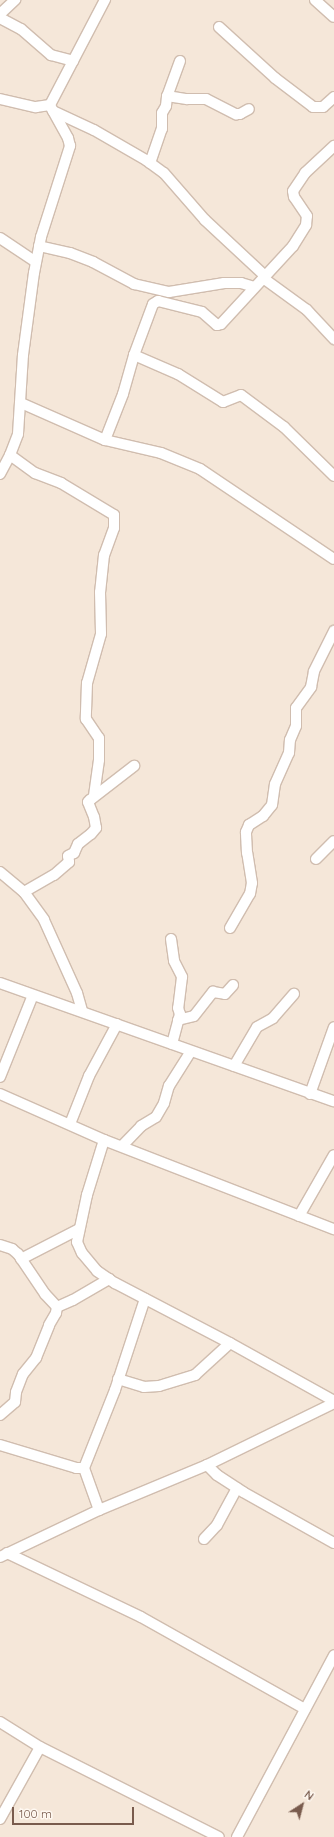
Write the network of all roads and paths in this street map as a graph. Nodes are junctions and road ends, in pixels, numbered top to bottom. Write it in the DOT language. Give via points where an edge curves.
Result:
graph roads {
  1 [pos="15,0"];
  2 [pos="105,0"];
  3 [pos="315,0"];
  4 [pos="0,14"];
  5 [pos="334,17"];
  6 [pos="0,18"];
  7 [pos="219,26"];
  8 [pos="73,61"];
  9 [pos="180,61"];
  10 [pos="167,96"];
  11 [pos="0,99"];
  12 [pos="333,102"];
  13 [pos="52,108"];
  14 [pos="249,109"];
  15 [pos="334,146"];
  16 [pos="150,163"];
  17 [pos="0,238"];
  18 [pos="39,246"];
  19 [pos="36,262"];
  20 [pos="264,277"];
  21 [pos="254,287"];
  22 [pos="334,339"];
  23 [pos="134,355"];
  24 [pos="21,402"];
  25 [pos="105,440"];
  26 [pos="10,455"];
  27 [pos="0,474"];
  28 [pos="334,476"];
  29 [pos="334,559"];
  30 [pos="334,631"];
  31 [pos="134,766"];
  32 [pos="94,797"];
  33 [pos="334,841"];
  34 [pos="316,859"];
  35 [pos="0,872"];
  36 [pos="24,892"];
  37 [pos="230,928"];
  38 [pos="170,939"];
  39 [pos="0,983"];
  40 [pos="233,985"];
  41 [pos="294,994"];
  42 [pos="33,995"];
  43 [pos="82,1011"];
  44 [pos="178,1020"];
  45 [pos="117,1024"];
  46 [pos="334,1027"];
  47 [pos="172,1044"];
  48 [pos="191,1051"];
  49 [pos="234,1066"];
  50 [pos="0,1077"];
  51 [pos="0,1094"];
  52 [pos="310,1094"];
  53 [pos="334,1101"];
  54 [pos="70,1124"];
  55 [pos="104,1140"];
  56 [pos="122,1146"];
  57 [pos="334,1155"];
  58 [pos="299,1216"];
  59 [pos="79,1229"];
  60 [pos="334,1229"];
  61 [pos="0,1244"];
  62 [pos="21,1259"];
  63 [pos="109,1279"];
  64 [pos="145,1300"];
  65 [pos="57,1307"];
  66 [pos="230,1343"];
  67 [pos="118,1379"];
  68 [pos="334,1402"];
  69 [pos="0,1415"];
  70 [pos="0,1445"];
  71 [pos="207,1465"];
  72 [pos="84,1468"];
  73 [pos="237,1488"];
  74 [pos="99,1510"];
  75 [pos="204,1539"];
  76 [pos="334,1543"];
  77 [pos="4,1555"];
  78 [pos="334,1655"];
  79 [pos="305,1708"];
  80 [pos="0,1722"];
  81 [pos="40,1746"];
  82 [pos="0,1819"];
  83 [pos="204,1834"];
  84 [pos="219,1837"];
  85 [pos="237,1837"];
  1 -- 4 [label="street"];
  2 -- 8 [label="street"];
  3 -- 5 [label="street"];
  6 -- 8 [label="street" via="20,29 51,55"];
  7 -- 12 [label="street" via="275,78 313,107 323,107"];
  8 -- 13 [label="street"];
  9 -- 10 [label="street"];
  10 -- 14 [label="street" via="187,100 206,99 236,114"];
  10 -- 16 [label="street" via="162,113 162,129"];
  11 -- 13 [label="street"];
  13 -- 16 [label="street"];
  13 -- 18 [label="street" via="70,146"];
  15 -- 20 [label="street" via="297,183 293,191 294,197 307,216 306,225 293,246"];
  16 -- 20 [label="street" via="174,182 205,220"];
  17 -- 19 [label="street"];
  18 -- 19 [label="street"];
  18 -- 21 [label="street" via="70,253 93,262 134,284 169,292 224,283 241,283"];
  19 -- 24 [label="street" via="23,355"];
  20 -- 21 [label="street"];
  20 -- 22 [label="street" via="307,310"];
  21 -- 23 [label="street" via="220,325 202,312 156,301"];
  23 -- 25 [label="street"];
  23 -- 28 [label="street" via="178,374 223,402 241,395 284,427"];
  24 -- 25 [label="street"];
  24 -- 26 [label="street" via="18,434"];
  25 -- 29 [label="street" via="161,453 200,469"];
  26 -- 27 [label="street"];
  26 -- 32 [label="street" via="35,473 61,483 114,515 114,528 104,555 100,592 100,634 87,683 86,719 98,738 99,760"];
  30 -- 37 [label="street" via="314,671 311,687 296,708 296,726 276,784 272,805 264,816 249,825 246,832 252,883 250,894"];
  31 -- 32 [label="street"];
  32 -- 36 [label="street" via="88,802 94,817 94,831 68,856 69,862 66,865"];
  33 -- 34 [label="street"];
  35 -- 36 [label="street"];
  36 -- 43 [label="street" via="44,920 77,993"];
  38 -- 44 [label="street" via="174,961 182,977"];
  39 -- 42 [label="street"];
  40 -- 44 [label="street" via="225,994 213,992 194,1016"];
  41 -- 49 [label="street" via="273,1018 257,1027"];
  42 -- 43 [label="street"];
  42 -- 50 [label="street"];
  43 -- 45 [label="street"];
  44 -- 47 [label="street"];
  45 -- 47 [label="street"];
  45 -- 54 [label="street" via="89,1076"];
  46 -- 52 [label="street"];
  47 -- 48 [label="street"];
  48 -- 49 [label="street"];
  48 -- 56 [label="street" via="169,1086 156,1117 141,1126"];
  49 -- 52 [label="street"];
  51 -- 54 [label="street"];
  52 -- 53 [label="street"];
  54 -- 55 [label="street"];
  55 -- 56 [label="street"];
  55 -- 59 [label="street"];
  56 -- 58 [label="street"];
  57 -- 58 [label="street"];
  58 -- 60 [label="street"];
  59 -- 62 [label="street"];
  59 -- 63 [label="street" via="77,1242 82,1253 97,1271"];
  61 -- 62 [label="street" via="12,1249"];
  62 -- 65 [label="street"];
  63 -- 64 [label="street"];
  63 -- 65 [label="street"];
  64 -- 66 [label="street"];
  64 -- 67 [label="street"];
  65 -- 69 [label="street" via="36,1358 23,1374 15,1402"];
  66 -- 67 [label="street" via="195,1375 159,1386 144,1387"];
  66 -- 68 [label="street"];
  67 -- 72 [label="street"];
  68 -- 71 [label="street"];
  70 -- 72 [label="street" via="76,1468"];
  71 -- 73 [label="street"];
  71 -- 74 [label="street"];
  72 -- 74 [label="street"];
  73 -- 75 [label="street" via="217,1525"];
  73 -- 76 [label="street"];
  74 -- 77 [label="street"];
  77 -- 79 [label="street" via="141,1617"];
  78 -- 79 [label="street"];
  79 -- 85 [label="street"];
  80 -- 81 [label="street"];
  81 -- 82 [label="street"];
  81 -- 83 [label="street"];
  83 -- 84 [label="street"];
}
